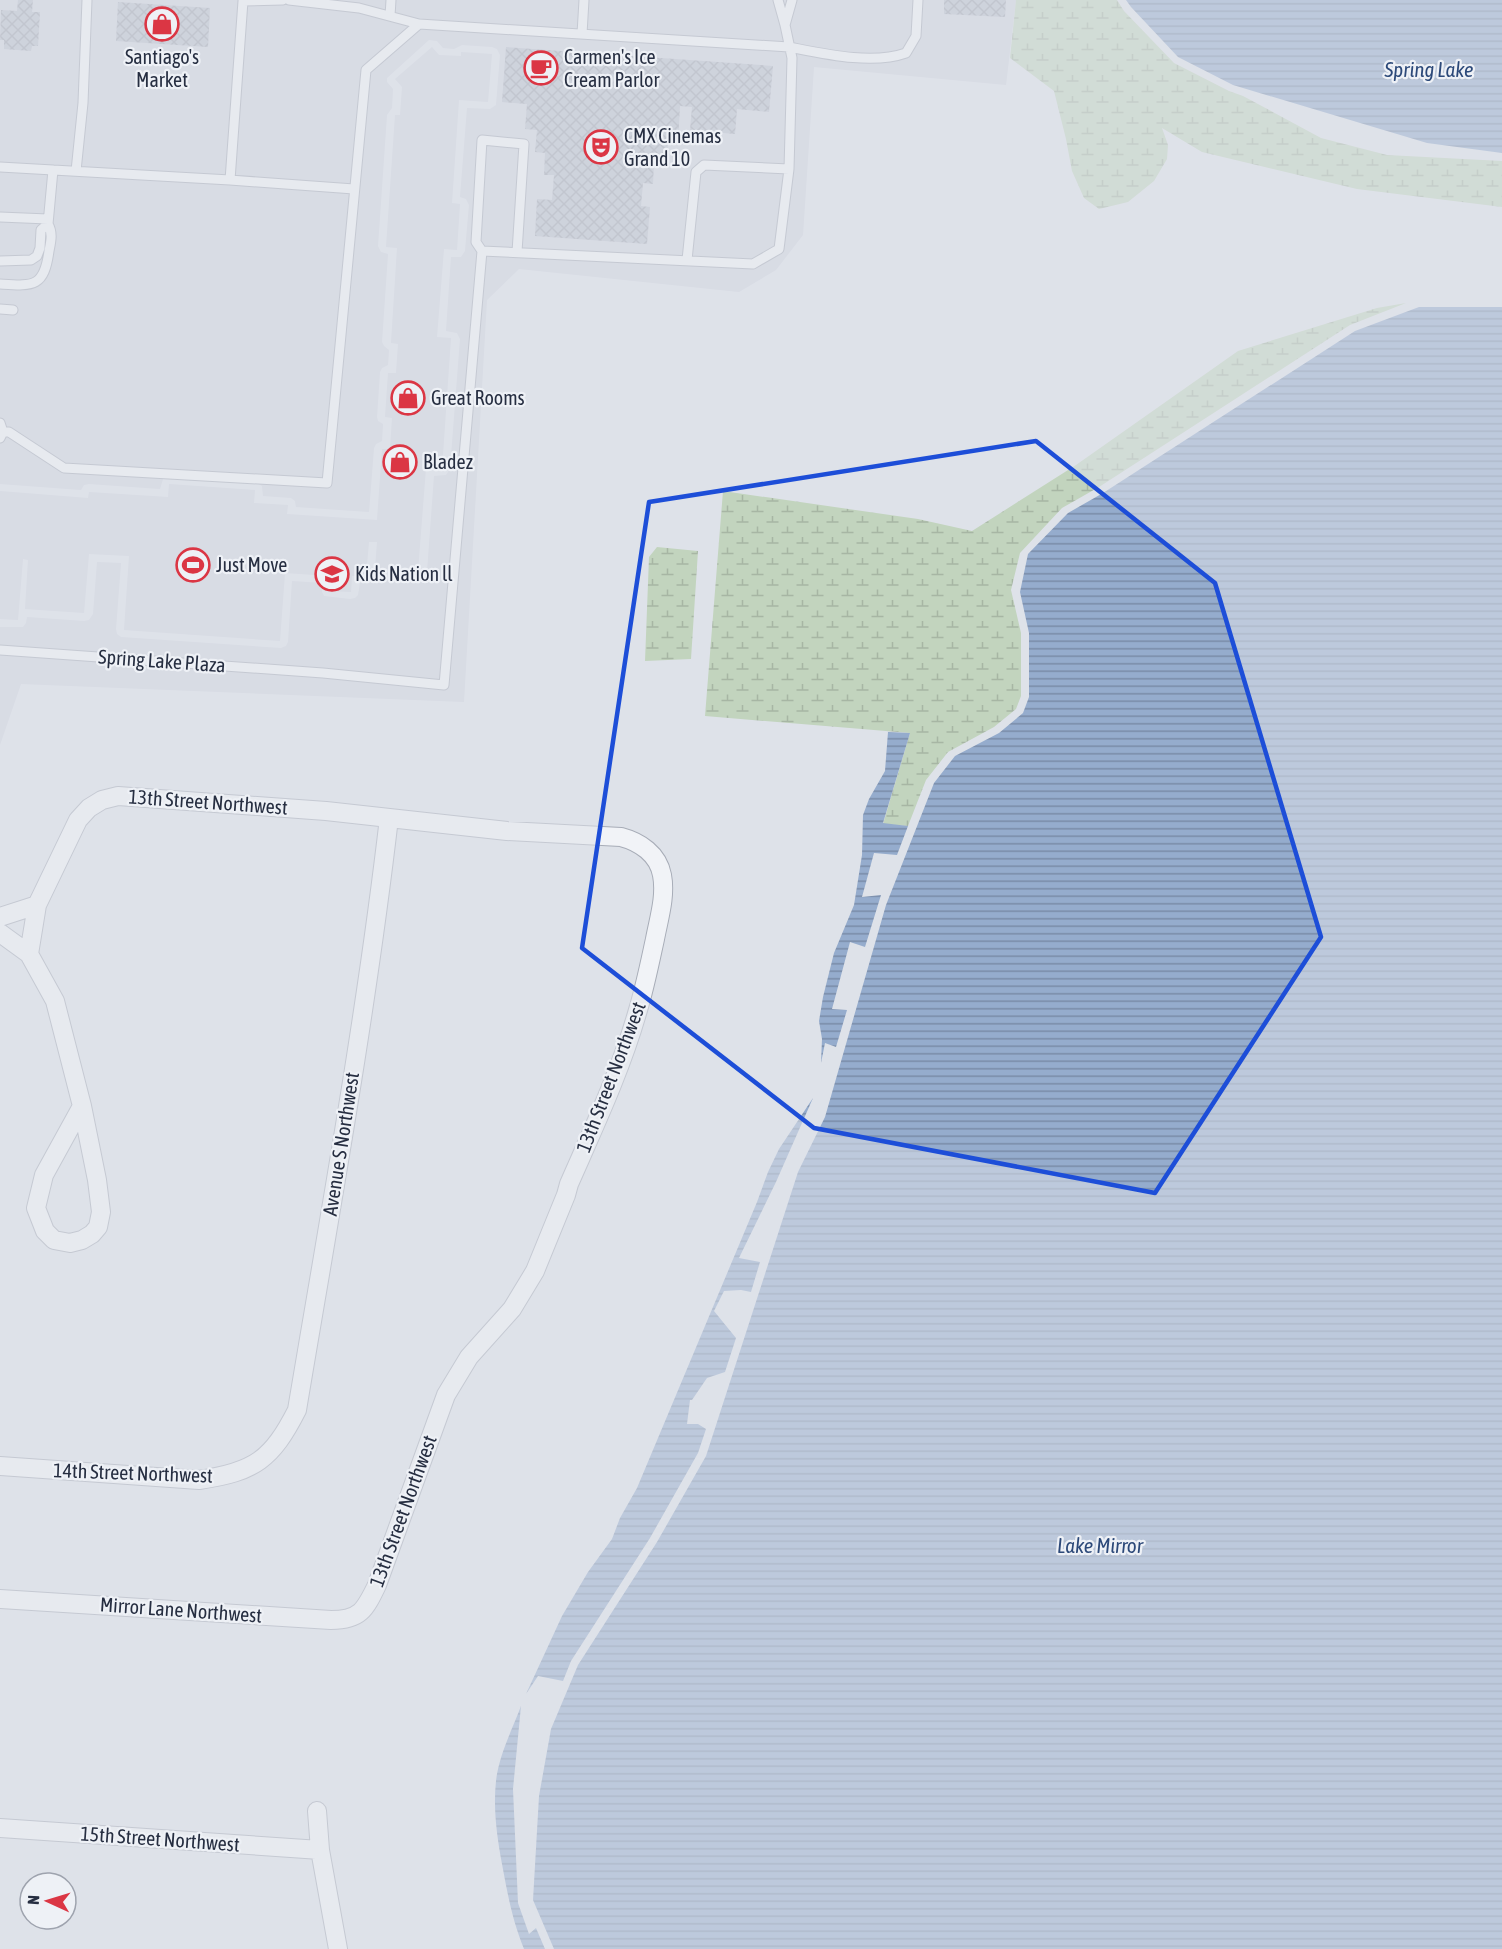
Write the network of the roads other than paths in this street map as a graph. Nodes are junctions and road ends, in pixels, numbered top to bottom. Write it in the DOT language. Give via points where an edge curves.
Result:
graph roads {
  1 [pos="75,0"];
  2 [pos="87,0"];
  3 [pos="283,0"];
  4 [pos="289,0"];
  5 [pos="391,0"];
  6 [pos="584,0"];
  7 [pos="778,0"];
  8 [pos="792,0"];
  9 [pos="918,0"];
  10 [pos="390,16"];
  11 [pos="419,24"];
  12 [pos="784,25"];
  13 [pos="582,34"];
  14 [pos="789,47"];
  15 [pos="0,167"];
  16 [pos="789,168"];
  17 [pos="53,170"];
  18 [pos="76,171"];
  19 [pos="230,180"];
  20 [pos="354,189"];
  21 [pos="0,216"];
  22 [pos="48,221"];
  23 [pos="482,250"];
  24 [pos="517,252"];
  25 [pos="687,260"];
  26 [pos="0,261"];
  27 [pos="0,284"];
  28 [pos="0,309"];
  29 [pos="13,310"];
  30 [pos="1,431"];
  31 [pos="0,650"];
  32 [pos="389,818"];
  33 [pos="37,905"];
  34 [pos="0,917"];
  35 [pos="0,933"];
  36 [pos="29,954"];
  37 [pos="82,1106"];
  38 [pos="262,1459"];
  39 [pos="0,1466"];
  40 [pos="0,1599"];
  41 [pos="361,1613"];
  42 [pos="317,1811"];
  43 [pos="0,1828"];
  44 [pos="320,1850"];
  45 [pos="338,1949"];
  1 -- 2 [label="lane"];
  2 -- 18 [label="lane"];
  3 -- 19 [label="lane" via="243,1"];
  4 -- 10 [label="lane" via="359,8"];
  5 -- 10 [label="lane"];
  6 -- 13 [label="lane"];
  7 -- 12 [label="lane"];
  8 -- 12 [label="lane"];
  9 -- 14 [label="lane" via="916,36 906,53 892,58 852,56"];
  10 -- 11 [label="lane"];
  11 -- 13 [label="lane"];
  11 -- 20 [label="lane" via="366,70"];
  12 -- 14 [label="lane"];
  13 -- 14 [label="lane"];
  14 -- 16 [label="lane"];
  15 -- 17 [label="lane"];
  16 -- 25 [label="lane" via="779,249 753,264"];
  16 -- 25 [label="lane" via="704,165 696,172"];
  17 -- 18 [label="lane"];
  17 -- 22 [label="lane"];
  18 -- 19 [label="lane"];
  19 -- 20 [label="lane"];
  20 -- 30 [label="lane" via="327,483 64,468 9,432"];
  21 -- 22 [label="lane"];
  22 -- 26 [label="lane" via="41,230 37,256 31,260"];
  22 -- 27 [label="lane" via="52,231 43,277 30,285"];
  23 -- 24 [label="lane"];
  23 -- 24 [label="lane" via="476,242 482,140 524,144"];
  23 -- 31 [label="lane, Spring Lake Plaza" via="444,685 323,672"];
  24 -- 25 [label="lane"];
  28 -- 29 [label="lane"];
  32 -- 33 [label="street, 13th Street Northwest" via="118,795 89,808 78,820"];
  32 -- 38 [label="street, Avenue S Northwest" via="376,929 297,1410 284,1435"];
  32 -- 41 [label="street, 13th Street Northwest" via="507,831 621,837 635,841 656,860 663,888 632,1030 535,1271 512,1309 469,1357 446,1395 377,1585"];
  33 -- 34 [label="street"];
  33 -- 36 [label="street, 13th Street Northwest"];
  35 -- 36 [label="street"];
  36 -- 37 [label="street" via="55,1001"];
  37 -- 37 [label="street" via="101,1212 92,1234 70,1243 54,1240 45,1231 36,1208 45,1175"];
  38 -- 39 [label="street, 14th Street Northwest" via="224,1477 200,1480"];
  40 -- 41 [label="street, Mirror Lane Northwest" via="331,1620 346,1620"];
  42 -- 44 [label="street"];
  43 -- 44 [label="street, 15th Street Northwest"];
  44 -- 45 [label="street"];
}
